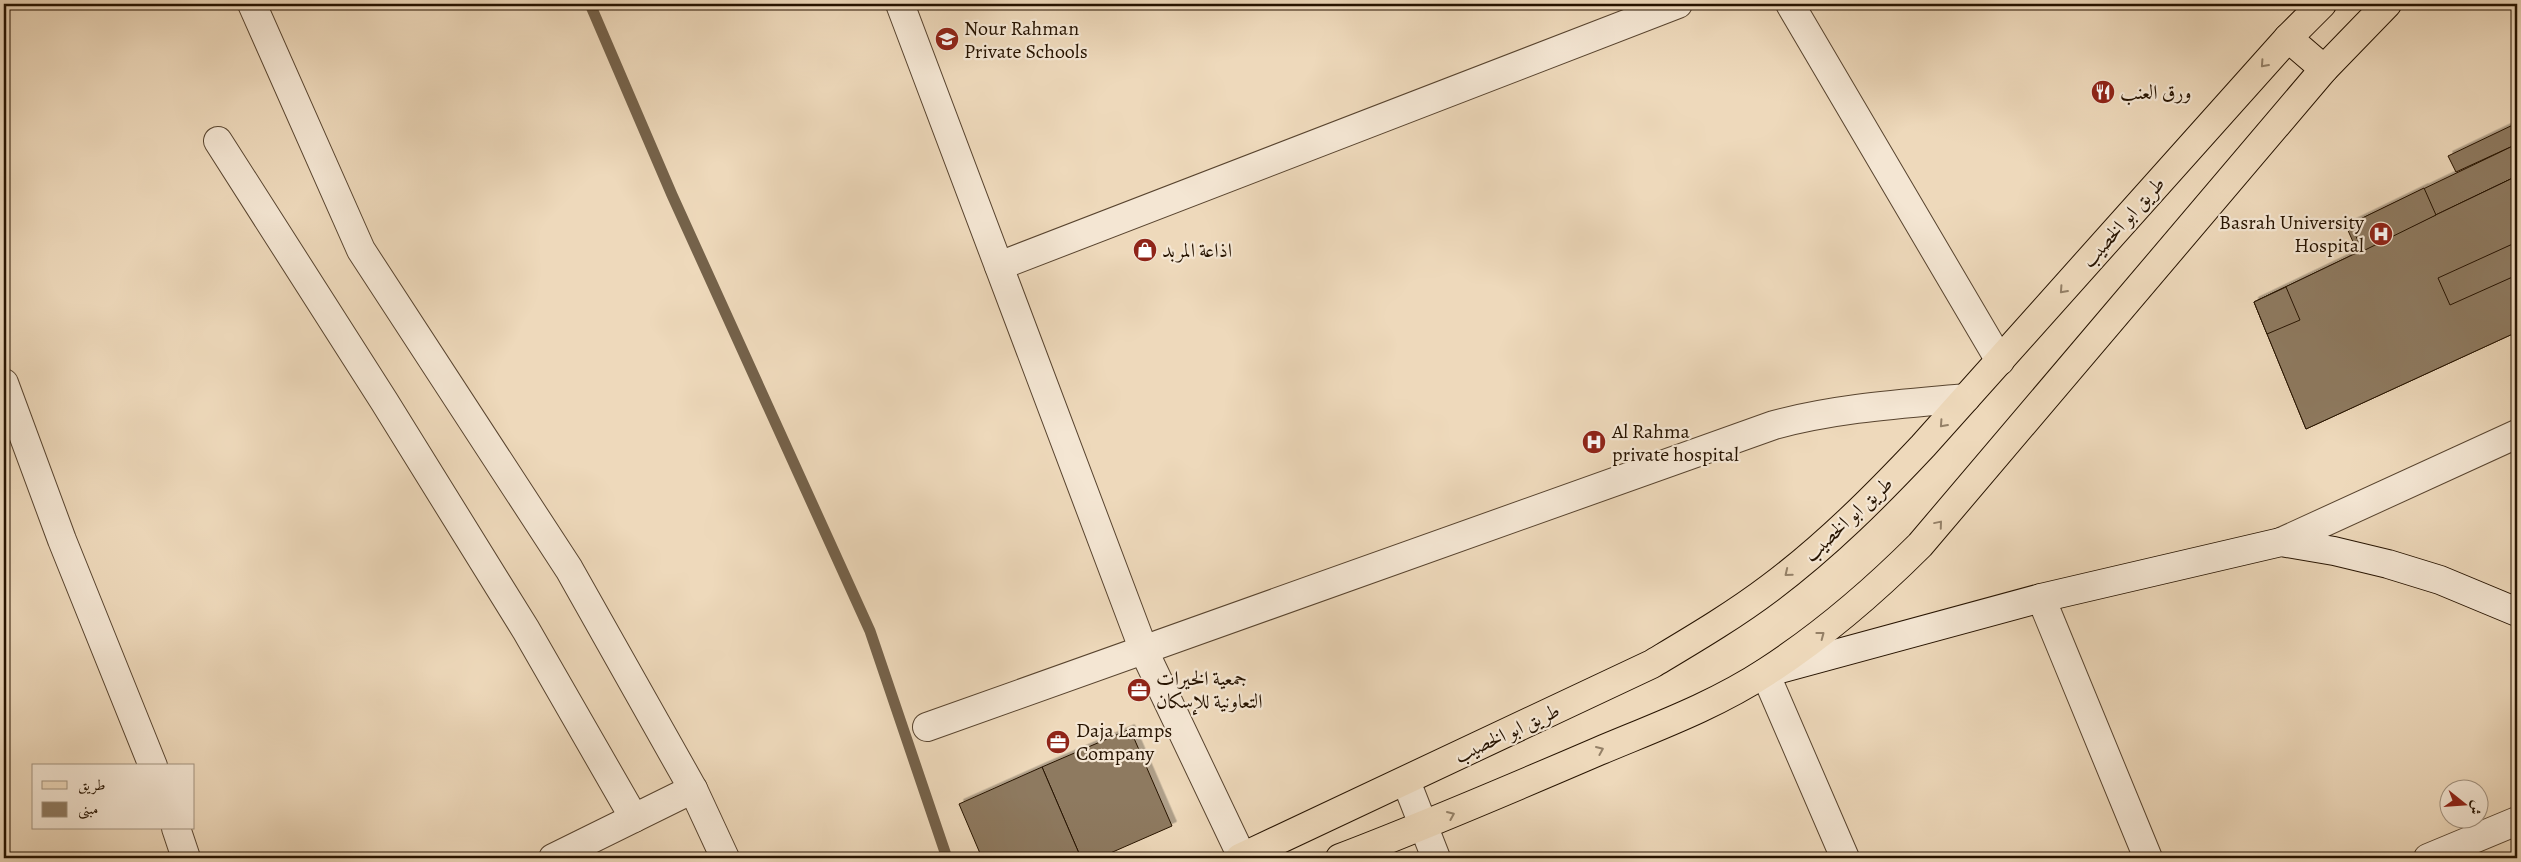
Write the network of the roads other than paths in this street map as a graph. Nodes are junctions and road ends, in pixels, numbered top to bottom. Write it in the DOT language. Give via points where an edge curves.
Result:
graph roads {
  1 [pos="252,4"];
  2 [pos="900,4"];
  3 [pos="1678,4"];
  4 [pos="1790,4"];
  5 [pos="2322,4"];
  6 [pos="2387,4"];
  7 [pos="2288,38"];
  8 [pos="2324,69"];
  9 [pos="218,141"];
  10 [pos="999,266"];
  11 [pos="2000,361"];
  12 [pos="4,383"];
  13 [pos="1966,398"];
  14 [pos="2517,434"];
  15 [pos="2281,542"];
  16 [pos="2040,598"];
  17 [pos="2517,612"];
  18 [pos="1144,650"];
  19 [pos="1765,673"];
  20 [pos="927,727"];
  21 [pos="152,764"];
  22 [pos="1406,781"];
  23 [pos="692,789"];
  24 [pos="634,818"];
  25 [pos="2517,821"];
  26 [pos="1422,827"];
  27 [pos="177,830"];
  28 [pos="186,858"];
  29 [pos="553,858"];
  30 [pos="725,858"];
  31 [pos="1241,858"];
  32 [pos="1340,858"];
  33 [pos="1436,858"];
  34 [pos="1845,858"];
  35 [pos="2148,858"];
  36 [pos="2428,858"];
  1 -- 23 [label="street" via="360,250 569,569"];
  2 -- 10 [label="street"];
  3 -- 10 [label="street"];
  4 -- 11 [label="street"];
  5 -- 7 [label="main road, طريق ابو الخصيب"];
  6 -- 8 [label="main road"];
  7 -- 8 [label="main road"];
  7 -- 11 [label="main road, طريق ابو الخصيب, one-way"];
  19 -- 8 [label="main road, one-way" via="1820,636 1873,593 1920,545"];
  9 -- 24 [label="street" via="526,630"];
  10 -- 18 [label="street"];
  11 -- 13 [label="main road, طريق ابو الخصيب"];
  12 -- 21 [label="street" via="62,540"];
  13 -- 18 [label="street" via="1852,408 1774,425"];
  13 -- 22 [label="main road, طريق ابو الخصيب, one-way" via="1875,497 1824,544 1770,588 1712,628 1652,664"];
  14 -- 15 [label="street"];
  15 -- 16 [label="street"];
  15 -- 17 [label="street" via="2388,564 2440,580"];
  16 -- 19 [label="street"];
  16 -- 35 [label="street"];
  18 -- 20 [label="street"];
  18 -- 31 [label="street"];
  26 -- 19 [label="main road, one-way" via="1665,725"];
  19 -- 34 [label="street"];
  22 -- 26 [label="street"];
  22 -- 31 [label="main road, طريق ابو الخصيب"];
  23 -- 24 [label="street"];
  23 -- 30 [label="street"];
  24 -- 29 [label="street"];
  25 -- 36 [label="street"];
  26 -- 32 [label="main road"];
  26 -- 33 [label="street"];
  27 -- 28 [label="street"];
}
